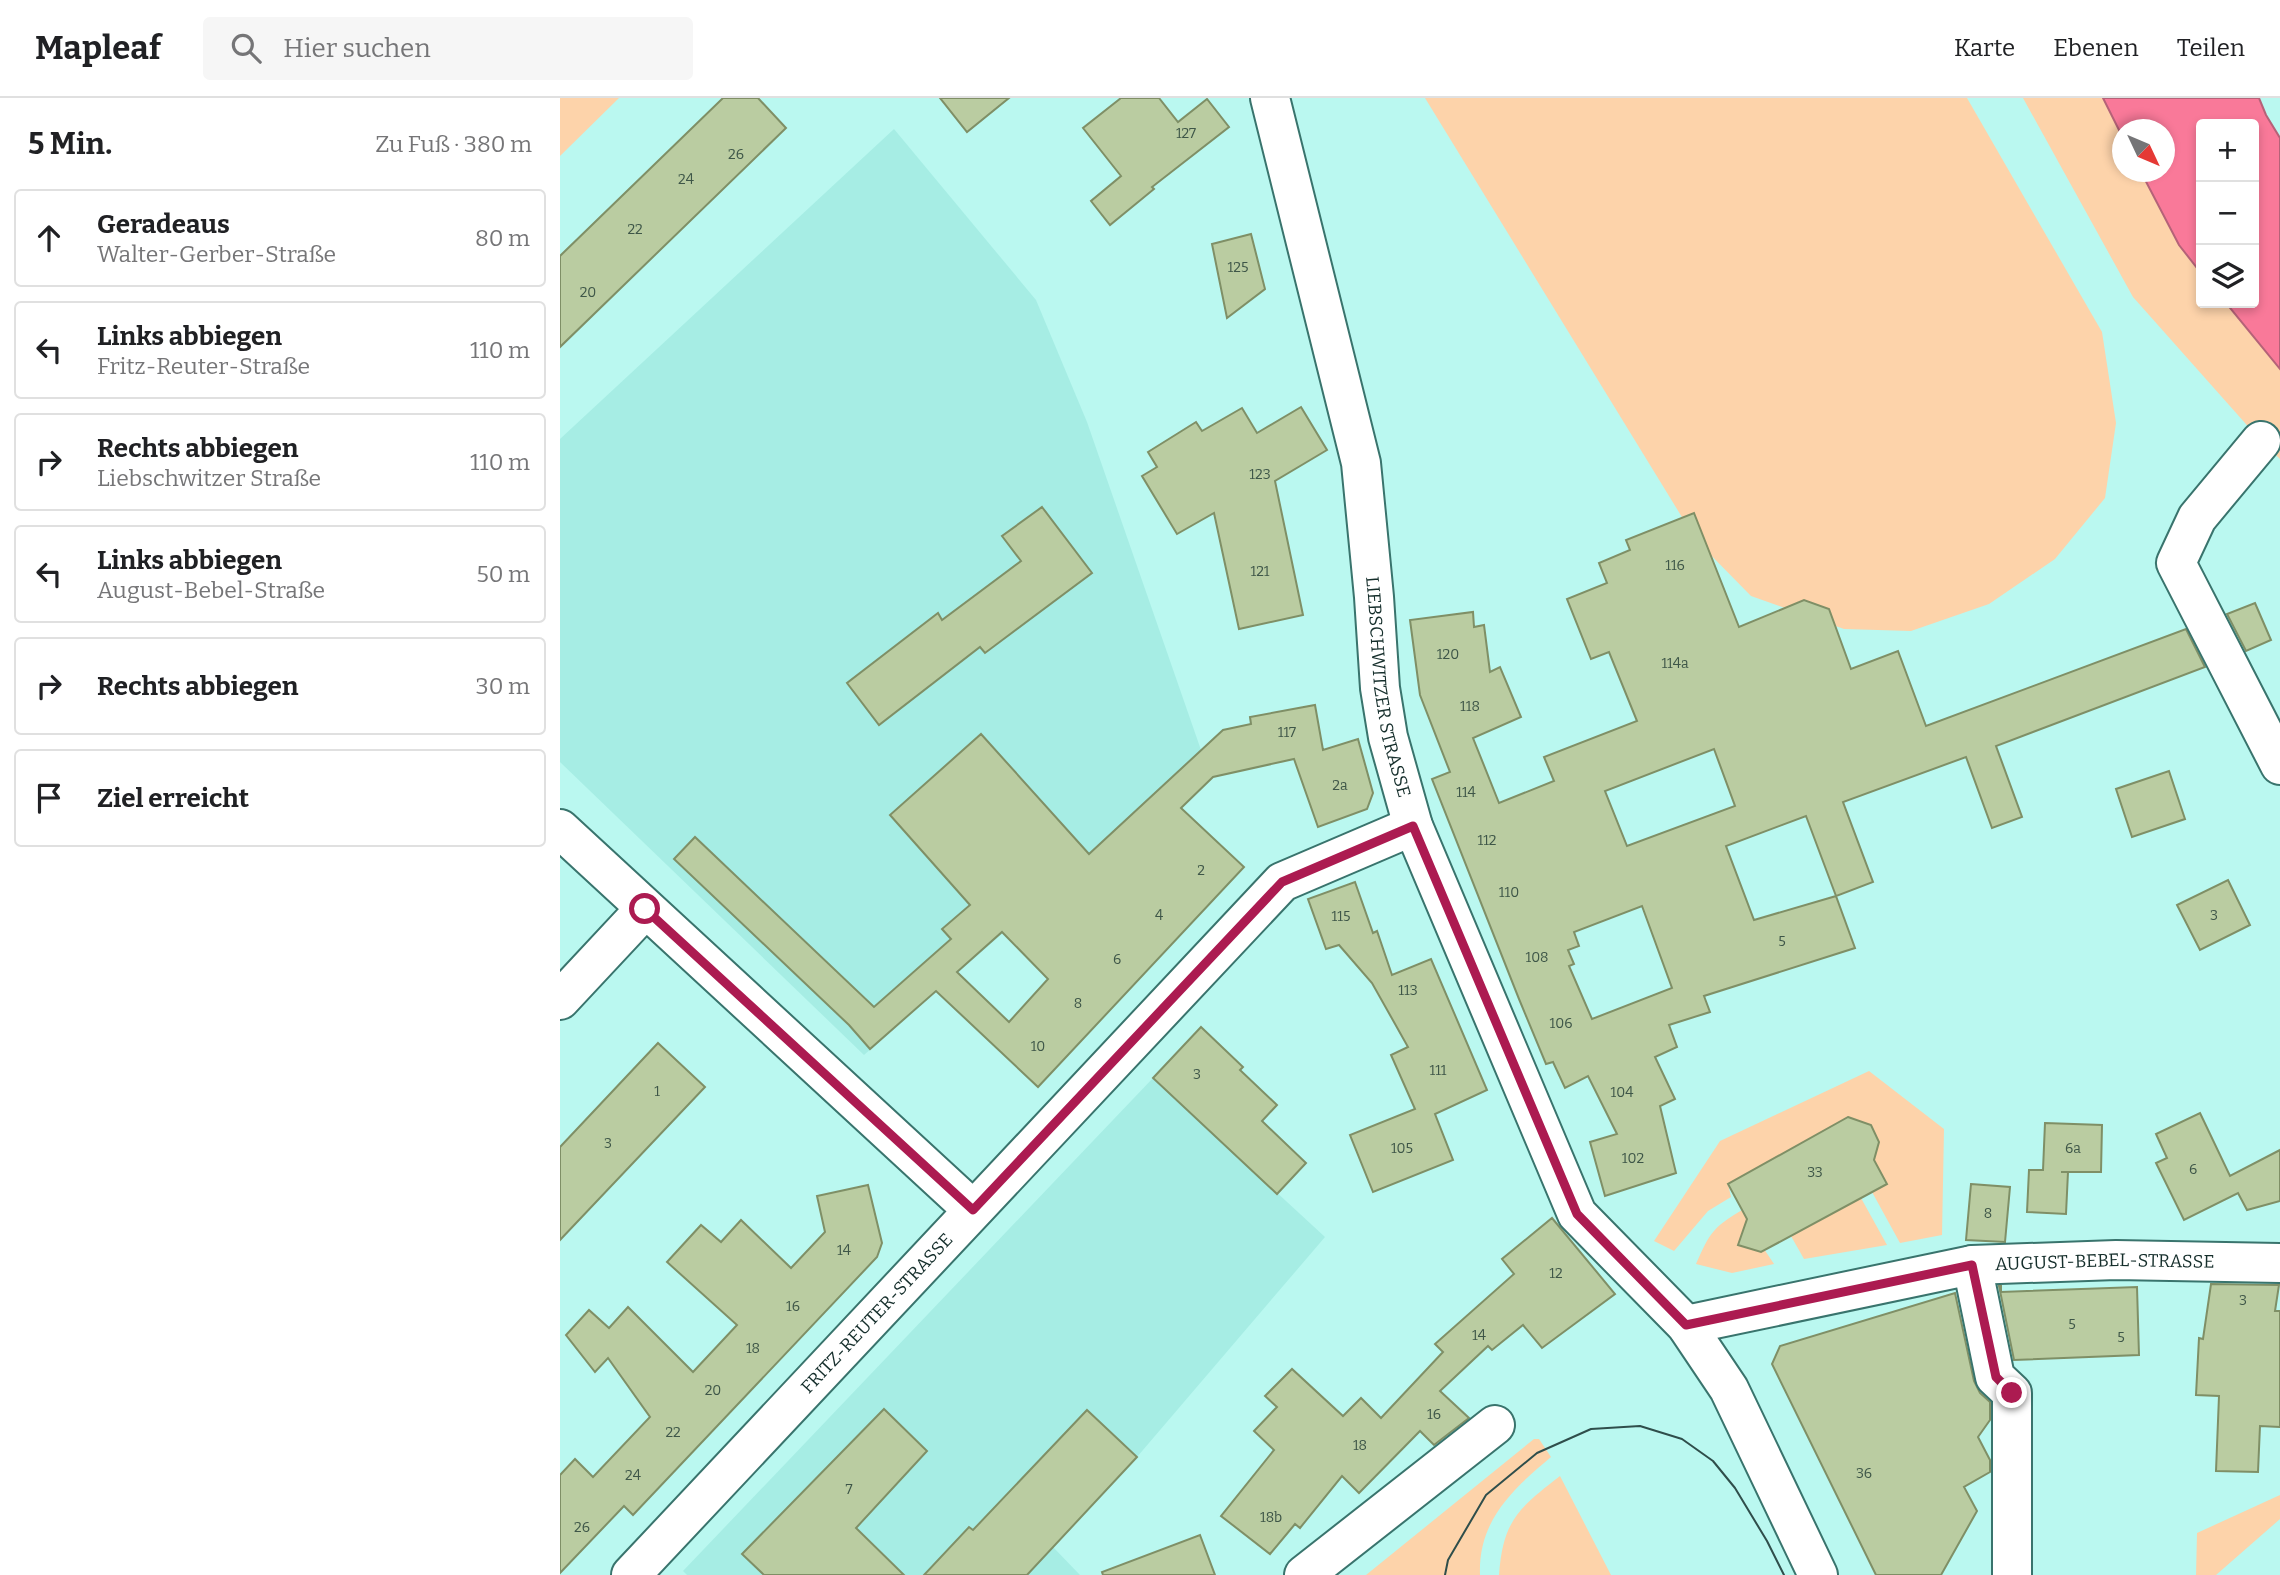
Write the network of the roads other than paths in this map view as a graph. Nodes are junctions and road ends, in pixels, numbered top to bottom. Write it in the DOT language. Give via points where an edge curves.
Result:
graph roads {
  1 [pos="1270,98"];
  2 [pos="2261,441"];
  3 [pos="2280,765"];
  4 [pos="1413,826"];
  5 [pos="560,829"];
  6 [pos="645,909"];
  7 [pos="560,1000"];
  8 [pos="973,1210"];
  9 [pos="2280,1263"];
  10 [pos="1972,1265"];
  11 [pos="1686,1325"];
  12 [pos="1495,1425"];
  13 [pos="631,1575"];
  14 [pos="1304,1575"];
  15 [pos="1818,1575"];
  16 [pos="2012,1575"];
  1 -- 4 [label="street, LIEBSCHWITZER STRASSE" via="1361,463 1380,688 1388,737"];
  2 -- 3 [label="street" via="2197,518 2176,563"];
  4 -- 8 [label="street, FRITZ-REUTER-STRASSE" via="1282,882"];
  4 -- 11 [label="street, LIEBSCHWITZER STRASSE" via="1577,1214"];
  5 -- 6 [label="street"];
  6 -- 7 [label="street"];
  6 -- 8 [label="street"];
  8 -- 13 [label="street, FRITZ-REUTER-STRASSE"];
  9 -- 10 [label="street, AUGUST-BEBEL-STRASSE" via="2116,1260"];
  10 -- 11 [label="street, AUGUST-BEBEL-STRASSE"];
  10 -- 16 [label="street" via="1996,1377 2012,1393"];
  11 -- 15 [label="street, LIEBSCHWITZER STRASSE" via="1728,1389"];
  12 -- 14 [label="street"];
}
